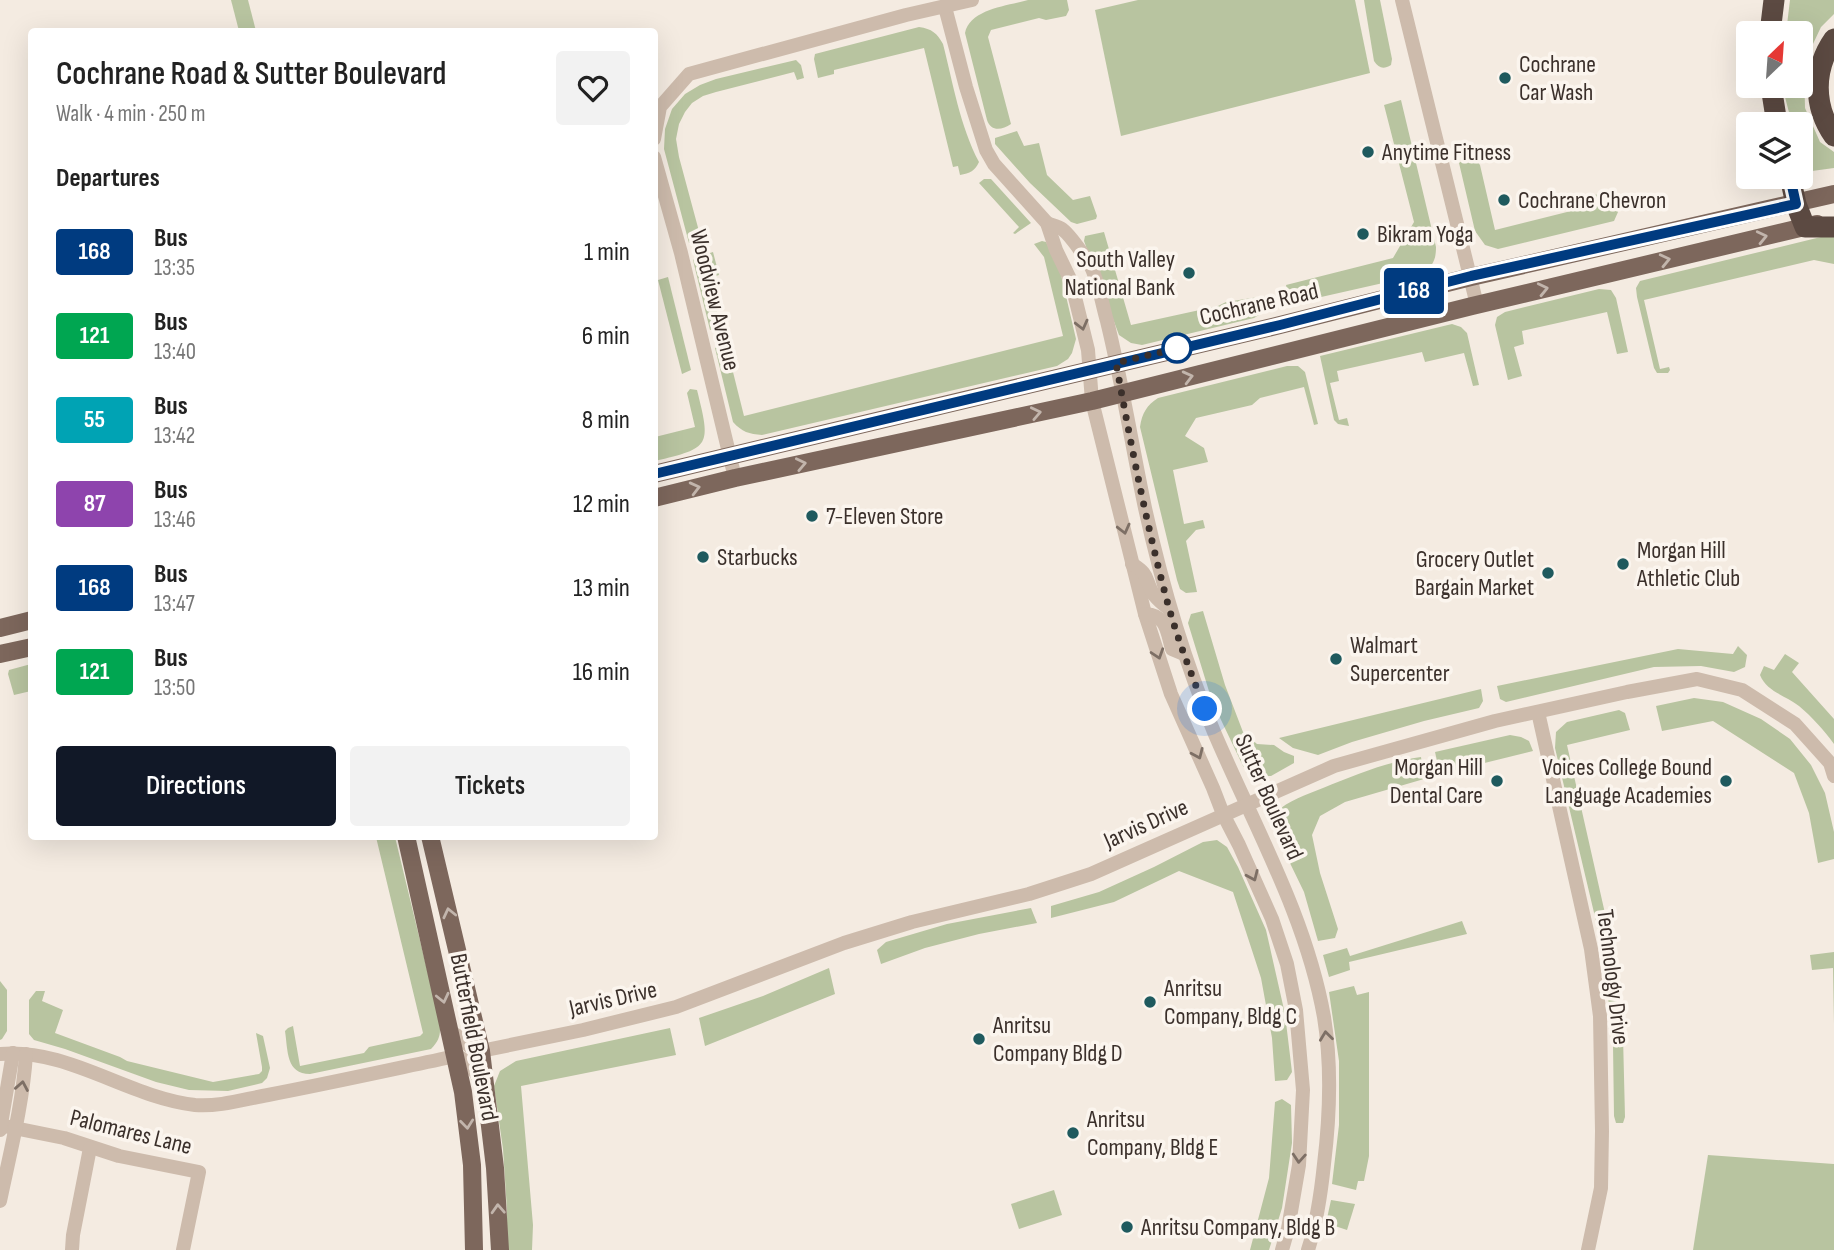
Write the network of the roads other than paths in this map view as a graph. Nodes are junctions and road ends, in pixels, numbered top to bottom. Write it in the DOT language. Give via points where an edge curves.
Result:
graph roads {
  1 [pos="972,0"];
  2 [pos="1402,0"];
  3 [pos="1774,0"];
  4 [pos="945,7"];
  5 [pos="1771,21"];
  6 [pos="1834,40"];
  7 [pos="658,118"];
  8 [pos="1834,135"];
  9 [pos="658,171"];
  10 [pos="1793,189"];
  11 [pos="1834,194"];
  12 [pos="1796,204"];
  13 [pos="1834,219"];
  14 [pos="1047,223"];
  15 [pos="1805,227"];
  16 [pos="1834,227"];
  17 [pos="1471,276"];
  18 [pos="1477,305"];
  19 [pos="1116,363"];
  20 [pos="1089,370"];
  21 [pos="1122,393"];
  22 [pos="1093,401"];
  23 [pos="730,455"];
  24 [pos="658,473"];
  25 [pos="735,478"];
  26 [pos="658,497"];
  27 [pos="1132,564"];
  28 [pos="1169,609"];
  29 [pos="1145,614"];
  30 [pos="28,621"];
  31 [pos="0,628"];
  32 [pos="28,648"];
  33 [pos="0,654"];
  34 [pos="1184,654"];
  35 [pos="1538,712"];
  36 [pos="1834,776"];
  37 [pos="1246,803"];
  38 [pos="1223,814"];
  39 [pos="407,840"];
  40 [pos="431,840"];
  41 [pos="451,1032"];
  42 [pos="481,1051"];
  43 [pos="13,1053"];
  44 [pos="456,1056"];
  45 [pos="485,1086"];
  46 [pos="4,1127"];
  47 [pos="90,1148"];
  48 [pos="0,1201"];
  49 [pos="72,1250"];
  50 [pos="183,1250"];
  51 [pos="474,1250"];
  52 [pos="500,1250"];
  53 [pos="1282,1250"];
  54 [pos="1308,1250"];
  55 [pos="1588,1250"];
  1 -- 4 [label="street"];
  2 -- 17 [label="street"];
  3 -- 5 [label="highway"];
  4 -- 7 [label="street" via="689,74 660,107"];
  4 -- 14 [label="street, Sutter Boulevard" via="986,150"];
  6 -- 8 [label="highway" via="1821,63 1818,93"];
  9 -- 23 [label="street, Woodview Avenue"];
  10 -- 12 [label="highway"];
  11 -- 12 [label="main road, Cochrane Road"];
  12 -- 15 [label="highway"];
  12 -- 17 [label="main road, Cochrane Road"];
  13 -- 15 [label="main road"];
  14 -- 19 [label="street, Sutter Boulevard" via="1061,229 1090,265"];
  14 -- 20 [label="street, Sutter Boulevard, one-way" via="1072,281"];
  15 -- 16 [label="highway"];
  18 -- 15 [label="main road, one-way"];
  17 -- 18 [label="street"];
  17 -- 19 [label="main road, Cochrane Road"];
  21 -- 18 [label="main road, one-way"];
  19 -- 20 [label="main road, Cochrane Road"];
  19 -- 21 [label="street, Sutter Boulevard"];
  20 -- 22 [label="street, Sutter Boulevard"];
  20 -- 23 [label="main road, Cochrane Road"];
  21 -- 22 [label="main road"];
  21 -- 28 [label="street, Sutter Boulevard"];
  25 -- 22 [label="main road, one-way"];
  22 -- 27 [label="street, Sutter Boulevard, one-way"];
  23 -- 24 [label="main road, Cochrane Road"];
  23 -- 25 [label="street, Woodview Avenue"];
  26 -- 25 [label="main road, one-way"];
  27 -- 28 [label="street" via="1145,572 1153,593"];
  27 -- 29 [label="street, Sutter Boulevard"];
  28 -- 34 [label="street, Sutter Boulevard"];
  29 -- 34 [label="street" via="1164,622 1172,649"];
  29 -- 38 [label="street, Sutter Boulevard, one-way" via="1171,694"];
  30 -- 31 [label="main road"];
  32 -- 33 [label="main road"];
  34 -- 37 [label="street, Sutter Boulevard"];
  35 -- 36 [label="street, Jarvis Drive" via="1697,679 1742,690 1794,723 1830,762"];
  35 -- 37 [label="street, Jarvis Drive" via="1334,766"];
  35 -- 55 [label="street, Technology Drive" via="1591,949 1600,1016 1601,1188"];
  37 -- 38 [label="street, Jarvis Drive"];
  54 -- 37 [label="street, Sutter Boulevard, one-way" via="1329,1125 1324,1018 1304,939"];
  38 -- 42 [label="street, Jarvis Drive" via="1091,874 844,943 676,1007"];
  38 -- 53 [label="street, Sutter Boulevard, one-way" via="1272,919 1296,1010 1303,1090 1299,1165"];
  39 -- 41 [label="main road, Butterfield Boulevard, one-way"];
  42 -- 40 [label="main road, Butterfield Boulevard, one-way"];
  41 -- 42 [label="street"];
  41 -- 44 [label="main road, Butterfield Boulevard"];
  42 -- 45 [label="main road, Butterfield Boulevard"];
  43 -- 44 [label="street" via="40,1055 144,1092 197,1105"];
  43 -- 46 [label="street"];
  44 -- 45 [label="street" via="468,1062"];
  44 -- 51 [label="main road, Butterfield Boulevard, one-way" via="472,1165"];
  52 -- 45 [label="main road, Butterfield Boulevard, one-way"];
  46 -- 47 [label="street, Palomares Lane" via="64,1138"];
  46 -- 48 [label="street"];
  47 -- 49 [label="street"];
  47 -- 50 [label="street, Palomares Lane" via="199,1172"];
}
